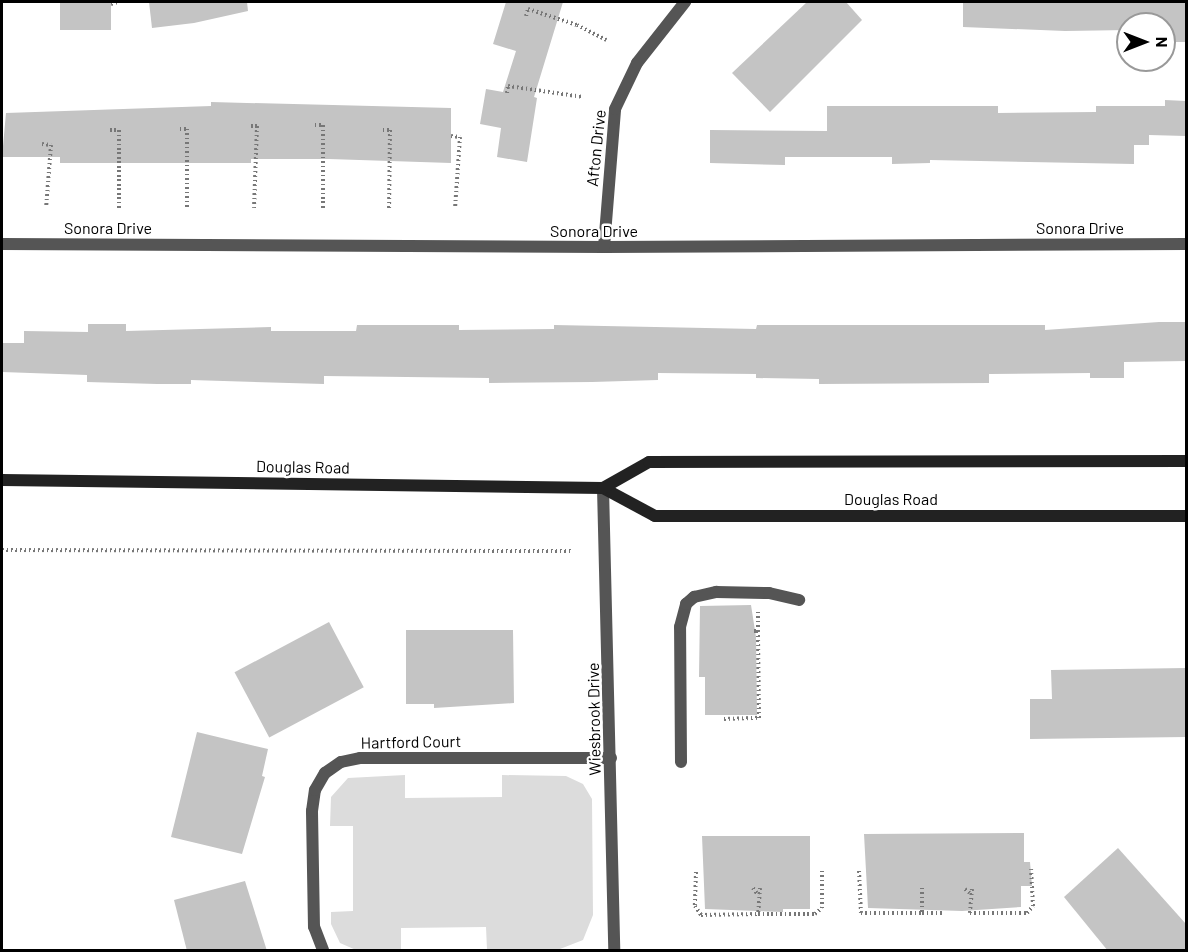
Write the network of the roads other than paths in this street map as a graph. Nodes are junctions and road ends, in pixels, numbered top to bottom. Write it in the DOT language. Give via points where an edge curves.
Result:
graph roads {
  1 [pos="685,2"];
  2 [pos="2,244"];
  3 [pos="1186,244"];
  4 [pos="604,247"];
  5 [pos="1186,461"];
  6 [pos="2,480"];
  7 [pos="603,488"];
  8 [pos="1186,516"];
  9 [pos="799,600"];
  10 [pos="611,758"];
  11 [pos="681,762"];
  12 [pos="323,951"];
  13 [pos="614,951"];
  1 -- 4 [label="street, Afton Drive" via="637,63 615,109"];
  2 -- 4 [label="street, Sonora Drive"];
  3 -- 4 [label="street, Sonora Drive"];
  5 -- 7 [label="street" via="649,462"];
  6 -- 7 [label="street, Douglas Road"];
  7 -- 8 [label="street, Douglas Road" via="656,516"];
  7 -- 10 [label="street, Wiesbrook Drive"];
  9 -- 11 [label="street" via="769,593 716,592 686,603 680,627"];
  10 -- 12 [label="street, Hartford Court" via="360,758 341,762 325,773 315,790 312,811 314,927"];
  10 -- 13 [label="street, Wiesbrook Drive"];
}
